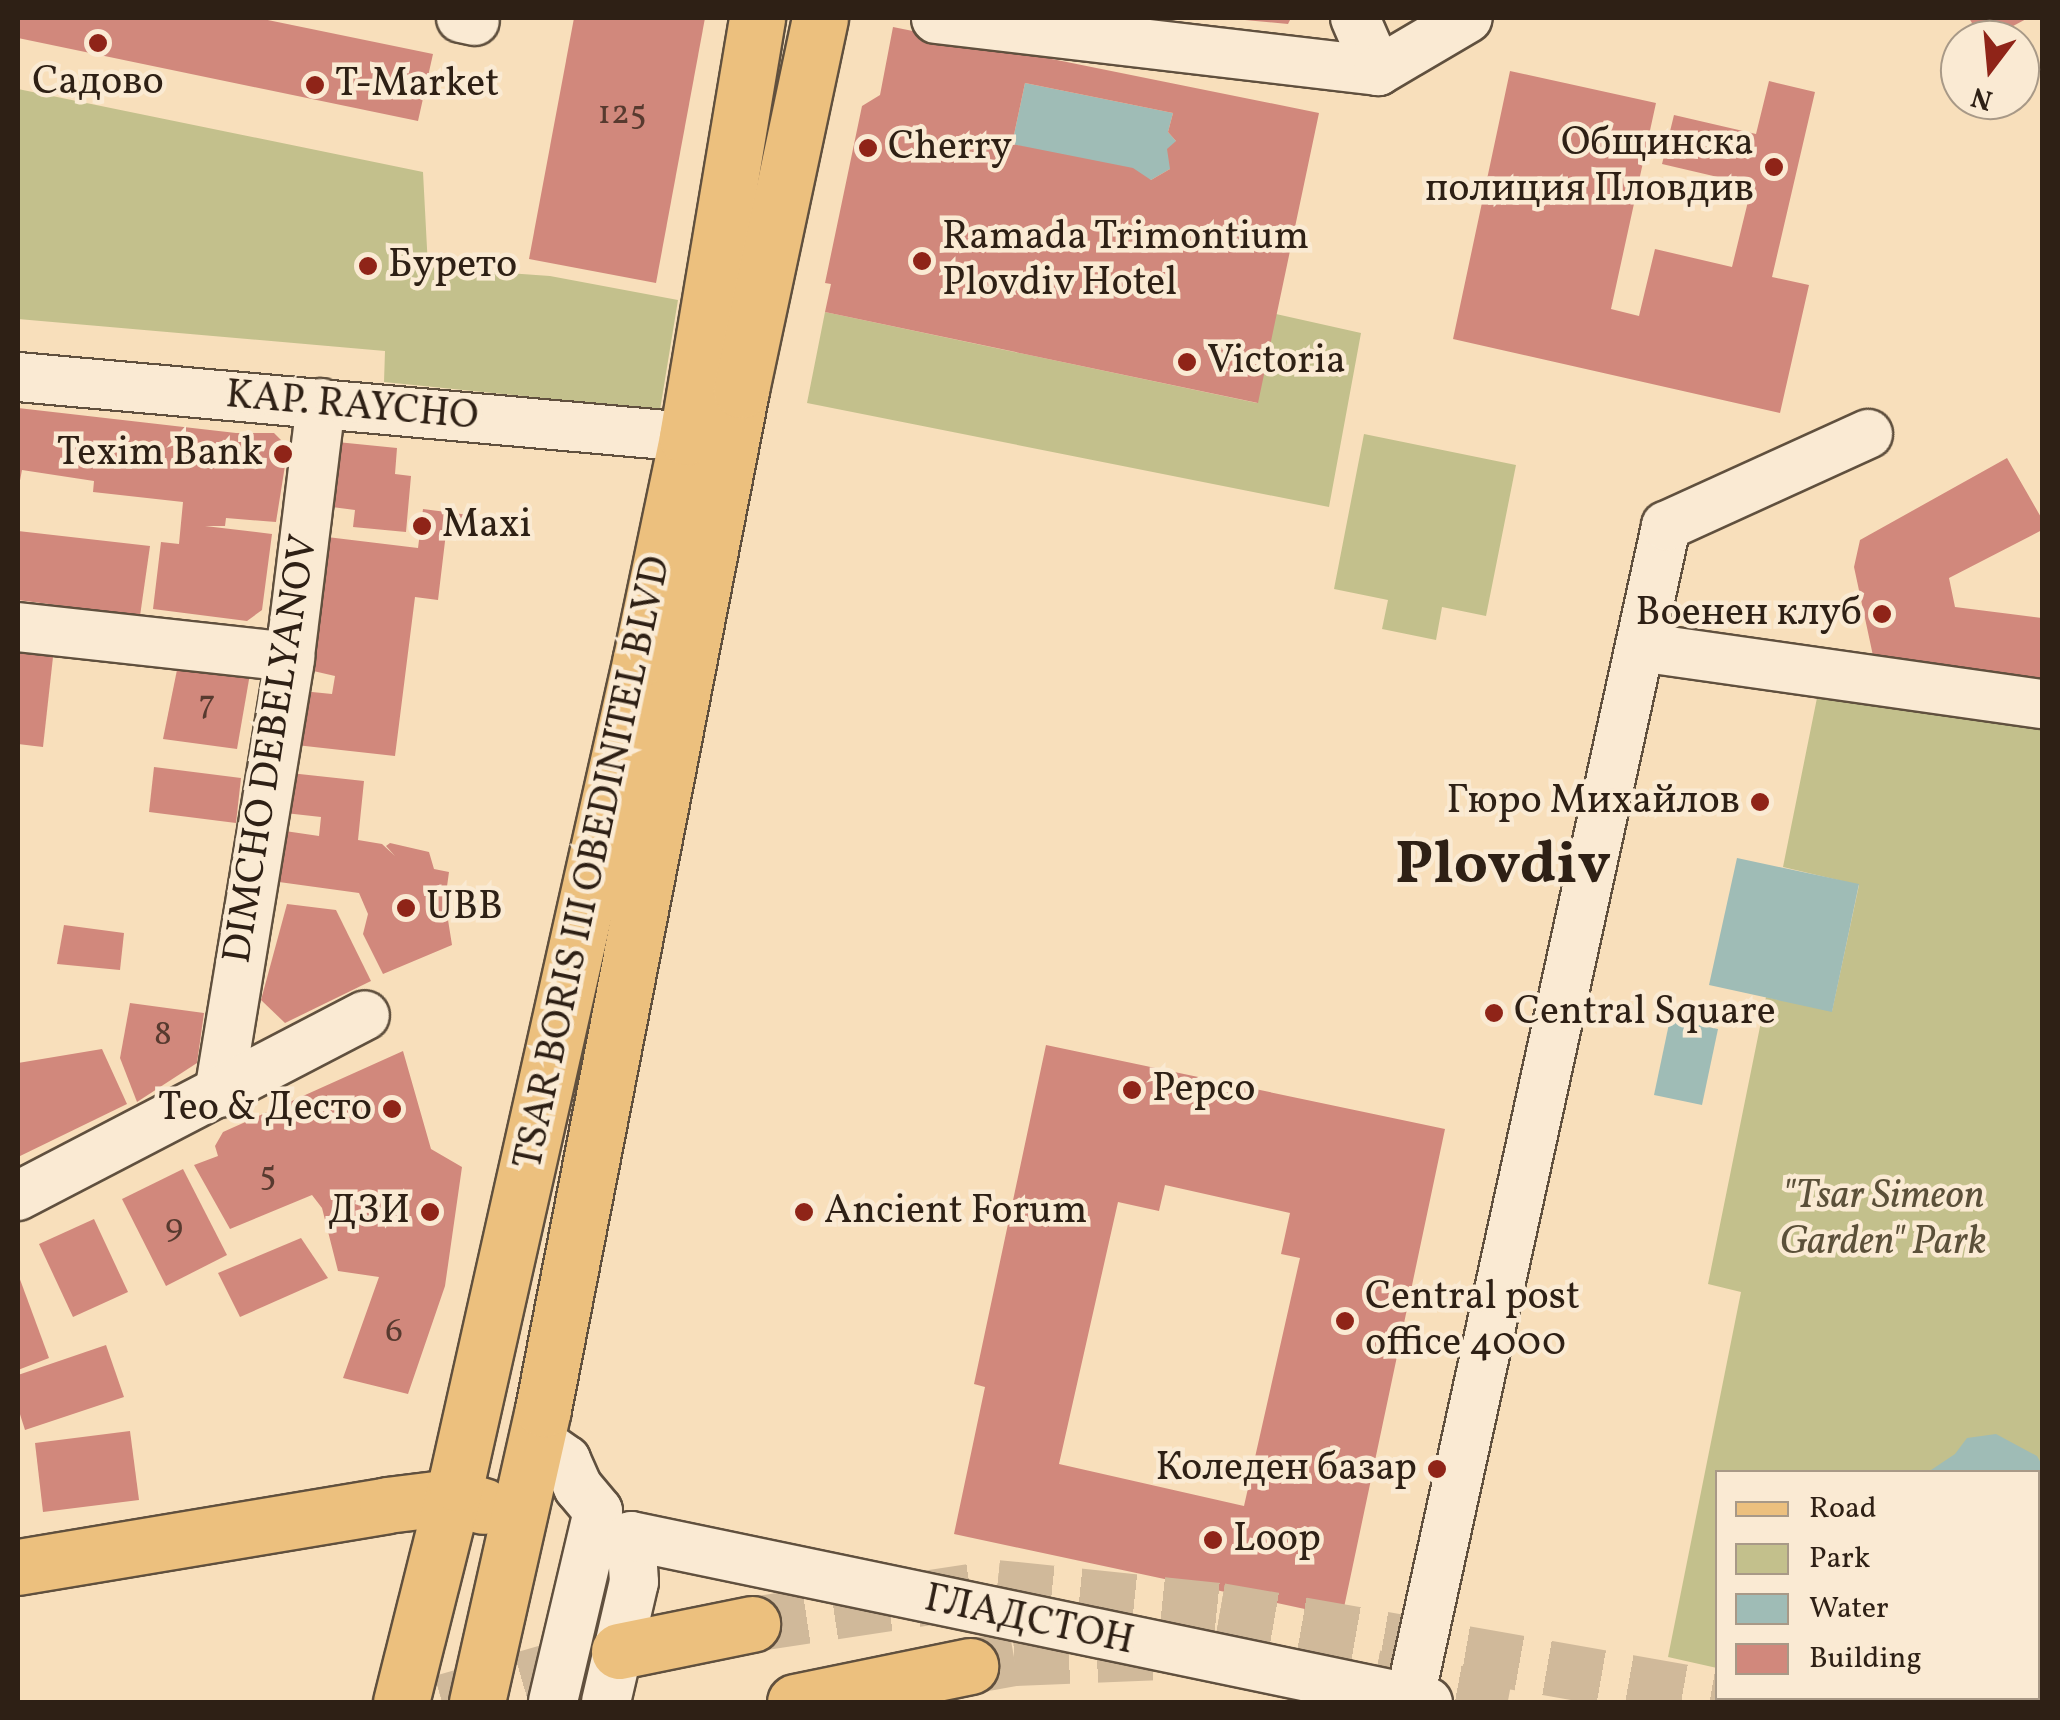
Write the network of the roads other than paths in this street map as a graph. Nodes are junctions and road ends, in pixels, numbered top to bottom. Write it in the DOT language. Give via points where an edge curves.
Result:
graph roads {
  1 [pos="757,18"];
  2 [pos="820,18"];
  3 [pos="1355,18"];
  4 [pos="1468,18"];
  5 [pos="936,19"];
  6 [pos="1378,70"];
  7 [pos="18,377"];
  8 [pos="321,404"];
  9 [pos="1868,434"];
  10 [pos="686,437"];
  11 [pos="18,627"];
  12 [pos="1640,647"];
  13 [pos="290,656"];
  14 [pos="2042,704"];
  15 [pos="365,1016"];
  16 [pos="219,1094"];
  17 [pos="18,1196"];
  18 [pos="536,1439"];
  19 [pos="452,1497"];
  20 [pos="512,1551"];
  21 [pos="18,1567"];
  22 [pos="752,1624"];
  23 [pos="970,1666"];
  24 [pos="612,1677"];
  25 [pos="1415,1701"];
  26 [pos="400,1702"];
  27 [pos="476,1702"];
  28 [pos="553,1702"];
  29 [pos="796,1702"];
  1 -- 10 [label="main road, TSAR BORIS III OBEDINITEL BLVD"];
  2 -- 18 [label="main road, TSAR BORIS III OBEDINITEL BLVD"];
  3 -- 6 [label="street"];
  4 -- 6 [label="street"];
  5 -- 6 [label="street"];
  7 -- 8 [label="street, KAP. RAYCHO"];
  8 -- 10 [label="street, KAP. RAYCHO"];
  8 -- 13 [label="street, DIMCHO DEBELYANOV"];
  9 -- 12 [label="street" via="1666,526"];
  10 -- 19 [label="main road, TSAR BORIS III OBEDINITEL BLVD"];
  11 -- 13 [label="street"];
  12 -- 14 [label="street"];
  12 -- 25 [label="street"];
  13 -- 16 [label="street, DIMCHO DEBELYANOV"];
  15 -- 16 [label="street"];
  16 -- 17 [label="street"];
  18 -- 20 [label="main road, TSAR BORIS III OBEDINITEL BLVD"];
  18 -- 28 [label="street" via="566,1460 598,1511"];
  19 -- 20 [label="main road" via="486,1507"];
  19 -- 21 [label="main road"];
  19 -- 26 [label="main road, TSAR BORIS III OBEDINITEL BLVD"];
  20 -- 27 [label="main road"];
  22 -- 24 [label="main road"];
  23 -- 29 [label="main road"];
  24 -- 25 [label="street, ГЛАДСТОН" via="634,1582 631,1536"];
}
